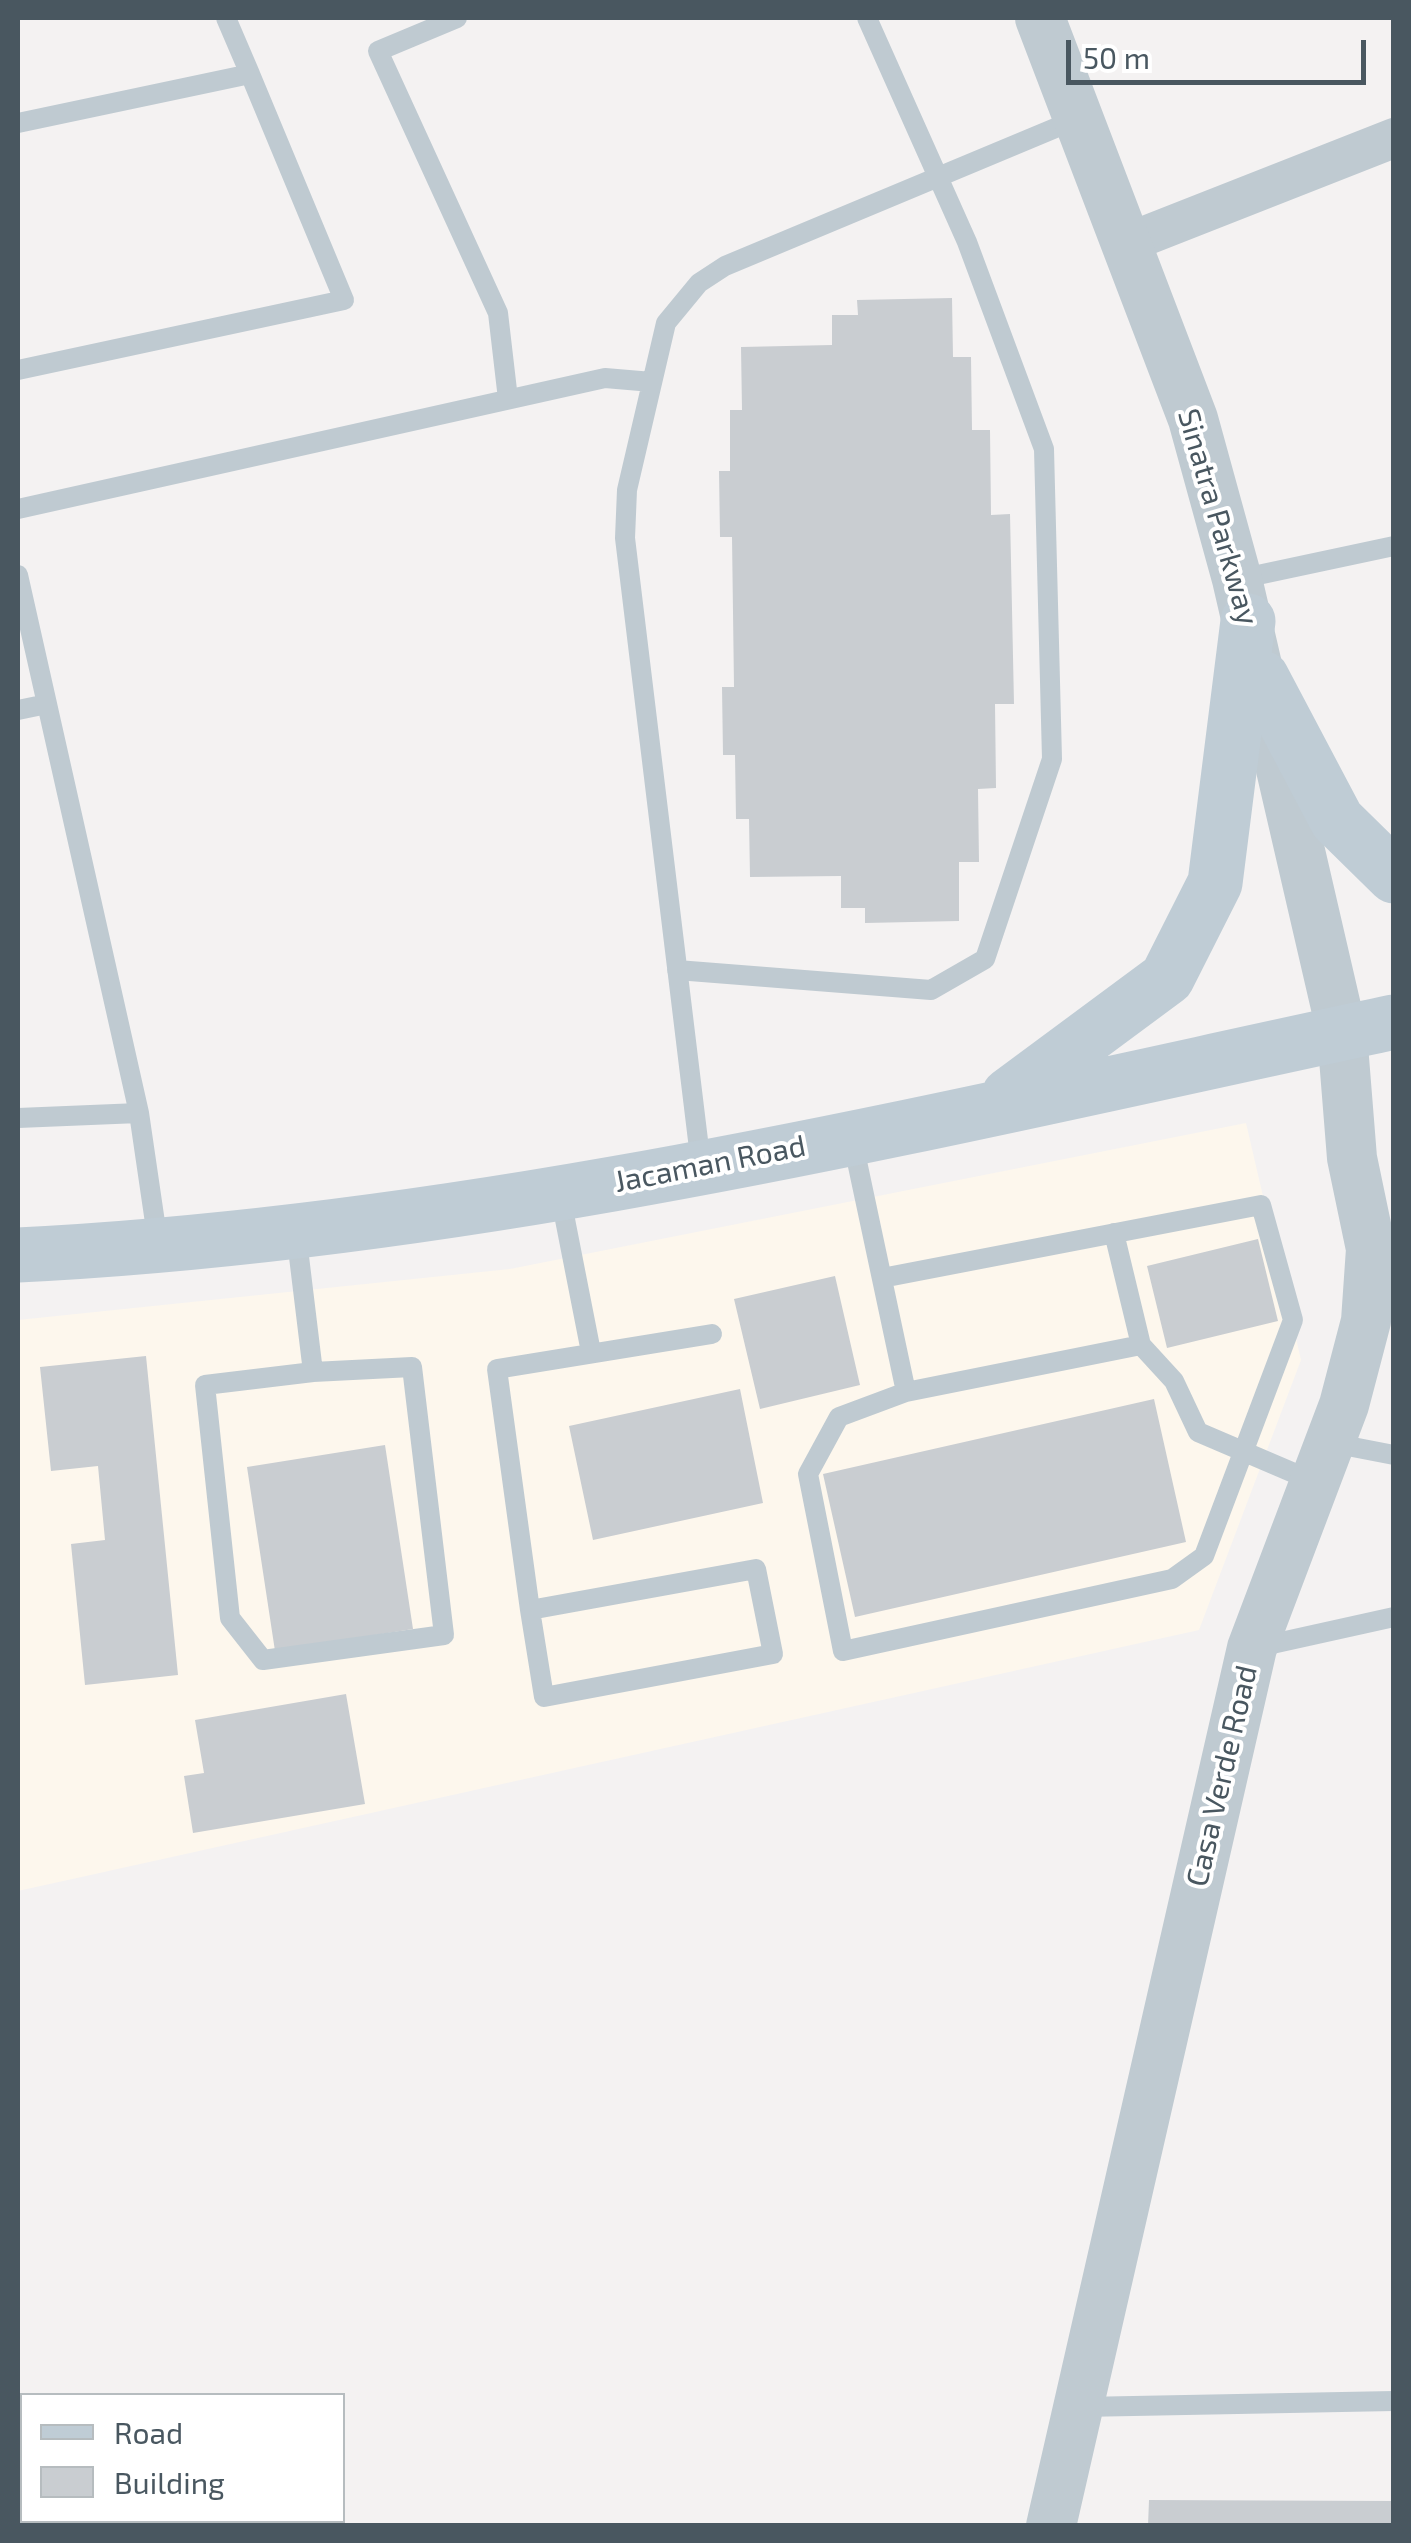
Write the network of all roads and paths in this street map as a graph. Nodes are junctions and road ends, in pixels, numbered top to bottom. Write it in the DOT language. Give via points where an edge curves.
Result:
graph roads {
  1 [pos="226,18"];
  2 [pos="457,18"];
  3 [pos="867,18"];
  4 [pos="1040,18"];
  5 [pos="250,74"];
  6 [pos="1079,118"];
  7 [pos="18,123"];
  8 [pos="1394,138"];
  9 [pos="936,179"];
  10 [pos="1127,243"];
  11 [pos="18,370"];
  12 [pos="652,382"];
  13 [pos="508,399"];
  14 [pos="18,509"];
  15 [pos="1394,546"];
  16 [pos="18,575"];
  17 [pos="1243,600"];
  18 [pos="1262,678"];
  19 [pos="46,704"];
  20 [pos="18,710"];
  21 [pos="1394,876"];
  22 [pos="677,970"];
  23 [pos="1368,1027"];
  24 [pos="992,1107"];
  25 [pos="139,1114"];
  26 [pos="18,1118"];
  27 [pos="851,1136"];
  28 [pos="702,1166"];
  29 [pos="560,1192"];
  30 [pos="296,1230"];
  31 [pos="1114,1233"];
  32 [pos="158,1244"];
  33 [pos="18,1255"];
  34 [pos="882,1278"];
  35 [pos="712,1334"];
  36 [pos="1141,1344"];
  37 [pos="591,1352"];
  38 [pos="313,1372"];
  39 [pos="906,1392"];
  40 [pos="1243,1454"];
  41 [pos="1394,1455"];
  42 [pos="1322,1462"];
  43 [pos="530,1610"];
  44 [pos="1394,1617"];
  45 [pos="1252,1648"];
  46 [pos="1394,2401"];
  47 [pos="1080,2407"];
  48 [pos="1052,2526"];
  1 -- 5 [label="lane"];
  2 -- 13 [label="lane" via="378,51 498,312"];
  3 -- 9 [label="lane"];
  4 -- 6 [label="street, Sinatra Parkway"];
  5 -- 7 [label="lane"];
  5 -- 11 [label="lane" via="344,300"];
  6 -- 9 [label="lane"];
  6 -- 10 [label="street, Sinatra Parkway"];
  8 -- 10 [label="street"];
  9 -- 12 [label="lane" via="725,266 699,283 666,323"];
  9 -- 22 [label="lane" via="967,242 1044,449 1052,759 985,959 931,990"];
  10 -- 17 [label="street, Sinatra Parkway" via="1193,419"];
  12 -- 13 [label="lane" via="606,378"];
  12 -- 22 [label="lane" via="627,490 625,538"];
  13 -- 14 [label="lane"];
  15 -- 17 [label="lane"];
  16 -- 19 [label="lane"];
  17 -- 18 [label="street, Sinatra Parkway"];
  17 -- 24 [label="main road" via="1215,883 1167,978"];
  18 -- 21 [label="main road" via="1337,820"];
  18 -- 23 [label="street, Sinatra Parkway"];
  19 -- 20 [label="lane"];
  19 -- 25 [label="lane"];
  22 -- 28 [label="lane"];
  23 -- 24 [label="main road, Jacaman Road"];
  23 -- 42 [label="street, Casa Verde Road" via="1352,1158 1372,1249 1366,1321"];
  24 -- 27 [label="main road, Jacaman Road"];
  25 -- 26 [label="lane"];
  25 -- 32 [label="lane"];
  27 -- 28 [label="main road, Jacaman Road"];
  27 -- 34 [label="lane"];
  28 -- 29 [label="main road, Jacaman Road"];
  29 -- 30 [label="main road, Jacaman Road"];
  29 -- 37 [label="lane"];
  30 -- 32 [label="main road, Jacaman Road"];
  30 -- 38 [label="lane"];
  31 -- 34 [label="lane"];
  31 -- 36 [label="lane"];
  31 -- 40 [label="lane" via="1260,1205 1292,1320"];
  32 -- 33 [label="main road, Jacaman Road"];
  34 -- 39 [label="lane"];
  35 -- 37 [label="lane"];
  36 -- 39 [label="lane"];
  36 -- 40 [label="lane" via="1174,1381 1198,1432"];
  37 -- 43 [label="lane" via="496,1369"];
  38 -- 38 [label="lane" via="412,1367 444,1635 263,1660 230,1618 205,1386"];
  39 -- 40 [label="lane" via="840,1417 808,1474 843,1650 1172,1579 1204,1556"];
  40 -- 42 [label="lane"];
  41 -- 42 [label="lane"];
  42 -- 45 [label="street, Casa Verde Road"];
  43 -- 43 [label="lane" via="756,1569 773,1654 544,1697"];
  44 -- 45 [label="lane"];
  45 -- 47 [label="street, Casa Verde Road"];
  46 -- 47 [label="lane"];
  47 -- 48 [label="street, Casa Verde Road"];
}
